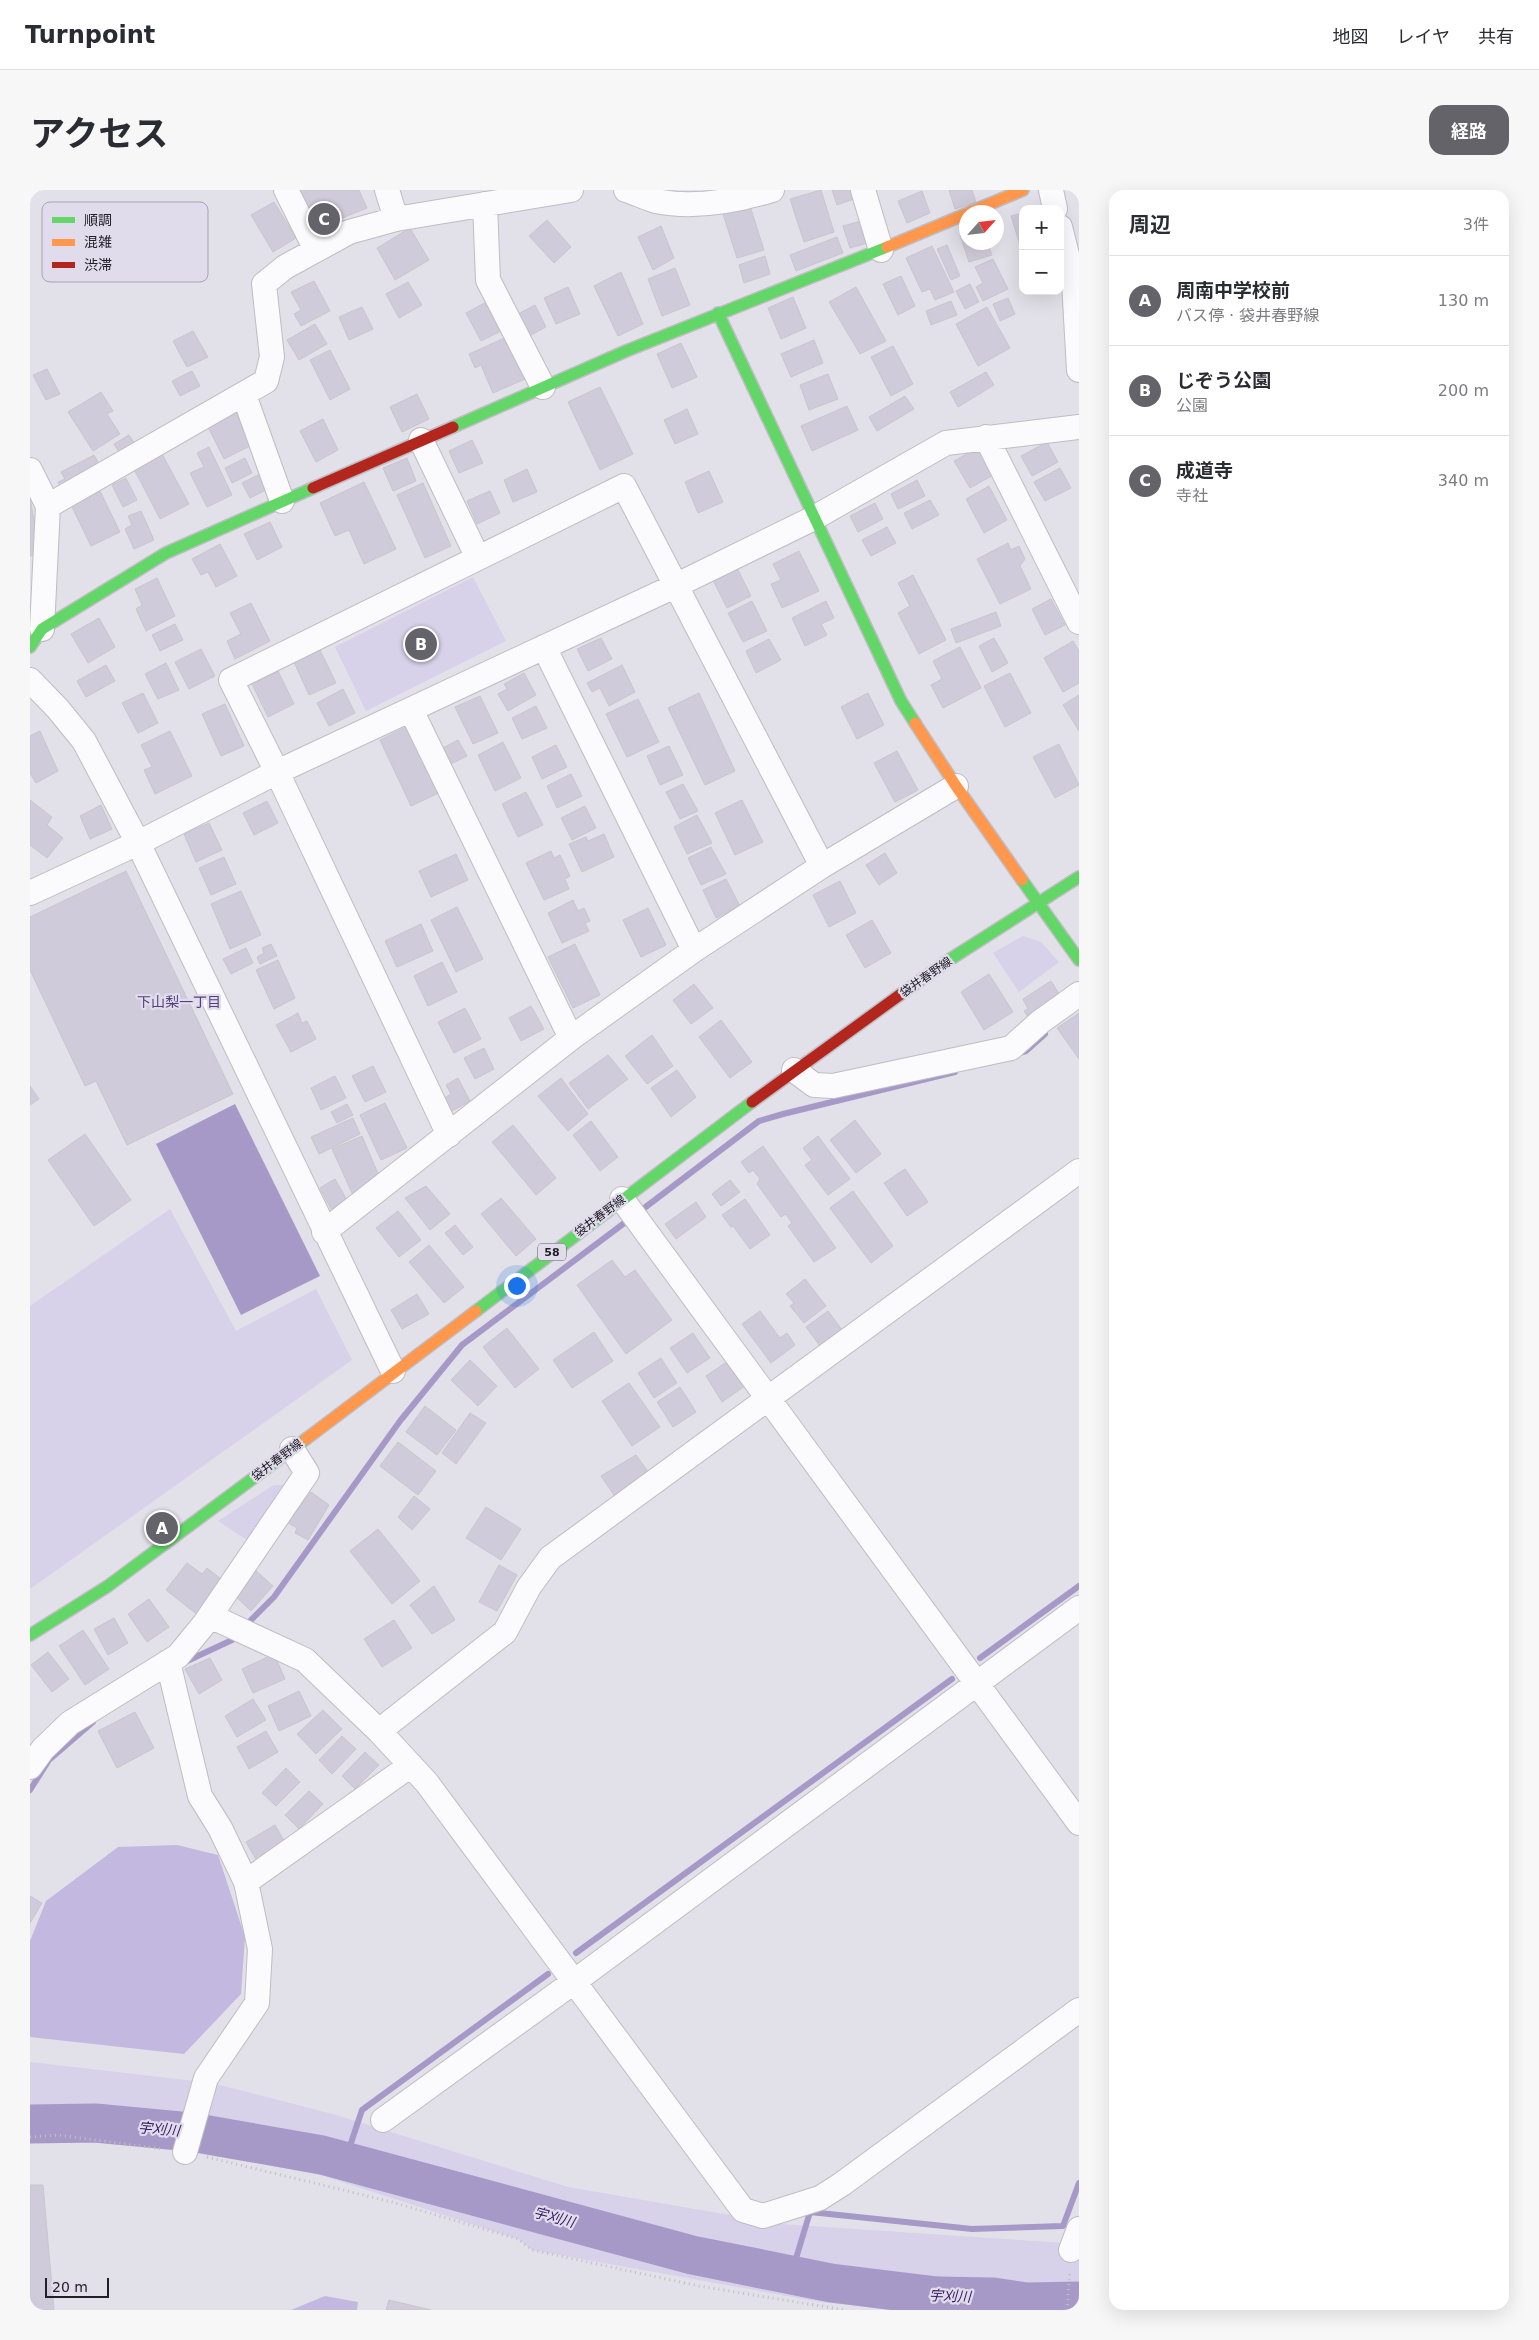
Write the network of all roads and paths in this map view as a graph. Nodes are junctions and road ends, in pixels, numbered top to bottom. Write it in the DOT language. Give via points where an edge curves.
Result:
graph roads {
  1 [pos="286,190"];
  2 [pos="387,190"];
  3 [pos="571,190"];
  4 [pos="626,190"];
  5 [pos="772,190"];
  6 [pos="863,190"];
  7 [pos="1023,190"];
  8 [pos="1050,190"];
  9 [pos="485,204"];
  10 [pos="987,205"];
  11 [pos="1054,205"];
  12 [pos="959,217"];
  13 [pos="396,219"];
  14 [pos="1064,241"];
  15 [pos="316,250"];
  16 [pos="881,250"];
  17 [pos="1077,282"];
  18 [pos="718,313"];
  19 [pos="1079,370"];
  20 [pos="543,387"];
  21 [pos="244,395"];
  22 [pos="1079,427"];
  23 [pos="986,437"];
  24 [pos="422,440"];
  25 [pos="30,470"];
  26 [pos="282,501"];
  27 [pos="48,506"];
  28 [pos="814,518"];
  29 [pos="478,558"];
  30 [pos="675,586"];
  31 [pos="1079,622"];
  32 [pos="36,638"];
  33 [pos="544,647"];
  34 [pos="30,680"];
  35 [pos="411,710"];
  36 [pos="277,772"];
  37 [pos="956,786"];
  38 [pos="138,843"];
  39 [pos="822,866"];
  40 [pos="1079,877"];
  41 [pos="30,893"];
  42 [pos="1039,902"];
  43 [pos="694,950"];
  44 [pos="1079,960"];
  45 [pos="1079,994"];
  46 [pos="571,1038"];
  47 [pos="794,1070"];
  48 [pos="449,1135"];
  49 [pos="1079,1172"];
  50 [pos="622,1199"];
  51 [pos="324,1232"];
  52 [pos="393,1371"];
  53 [pos="769,1399"];
  54 [pos="292,1449"];
  55 [pos="1079,1608"];
  56 [pos="210,1616"];
  57 [pos="30,1635"];
  58 [pos="168,1662"];
  59 [pos="976,1683"];
  60 [pos="378,1731"];
  61 [pos="410,1765"];
  62 [pos="30,1768"];
  63 [pos="1079,1823"];
  64 [pos="246,1882"];
  65 [pos="575,1982"];
  66 [pos="1079,2010"];
  67 [pos="384,2120"];
  68 [pos="30,2137"];
  69 [pos="185,2152"];
  70 [pos="1075,2239"];
  71 [pos="846,2310"];
  72 [pos="1067,2310"];
  1 -- 15 [label="street"];
  2 -- 13 [label="street"];
  3 -- 9 [label="street"];
  4 -- 5 [label="street" via="656,201 696,204 748,197"];
  6 -- 16 [label="street"];
  7 -- 10 [label="street"];
  8 -- 11 [label="street"];
  9 -- 13 [label="street"];
  9 -- 20 [label="street" via="488,280"];
  12 -- 16 [label="street"];
  13 -- 15 [label="street" via="349,232"];
  14 -- 17 [label="street"];
  15 -- 21 [label="street" via="285,266 264,284 272,357 266,381"];
  16 -- 18 [label="street"];
  17 -- 19 [label="street"];
  18 -- 20 [label="street"];
  18 -- 28 [label="street"];
  20 -- 24 [label="street"];
  21 -- 26 [label="street"];
  21 -- 27 [label="street"];
  22 -- 23 [label="street"];
  23 -- 28 [label="street" via="946,443"];
  23 -- 31 [label="street"];
  24 -- 26 [label="street"];
  24 -- 29 [label="street"];
  25 -- 27 [label="street"];
  26 -- 32 [label="street" via="166,553"];
  27 -- 32 [label="street"];
  28 -- 30 [label="street"];
  28 -- 37 [label="street" via="901,701"];
  29 -- 30 [label="street" via="624,486"];
  29 -- 36 [label="street" via="231,680"];
  30 -- 33 [label="street"];
  30 -- 39 [label="street"];
  33 -- 35 [label="street"];
  33 -- 43 [label="street"];
  34 -- 38 [label="street" via="84,741"];
  35 -- 36 [label="street"];
  35 -- 46 [label="street"];
  36 -- 38 [label="street"];
  36 -- 48 [label="street"];
  37 -- 39 [label="street"];
  37 -- 42 [label="street"];
  38 -- 41 [label="street"];
  38 -- 51 [label="street"];
  39 -- 43 [label="street"];
  40 -- 42 [label="street, 袋井春野線 / 58"];
  42 -- 44 [label="street"];
  42 -- 47 [label="street, 袋井春野線 / 58" via="949,960"];
  43 -- 46 [label="street"];
  45 -- 47 [label="street" via="1011,1048 833,1086 814,1084"];
  46 -- 48 [label="street"];
  47 -- 50 [label="street, 袋井春野線 / 58"];
  48 -- 51 [label="street"];
  49 -- 53 [label="street"];
  50 -- 52 [label="street, 袋井春野線 / 58"];
  50 -- 53 [label="street"];
  51 -- 52 [label="street"];
  52 -- 54 [label="street, 袋井春野線 / 58"];
  53 -- 59 [label="street"];
  53 -- 60 [label="street" via="550,1558 529,1587 506,1632"];
  54 -- 56 [label="street" via="308,1473"];
  54 -- 57 [label="street, 袋井春野線 / 58" via="108,1586"];
  55 -- 59 [label="street"];
  56 -- 58 [label="street" via="178,1656"];
  56 -- 60 [label="street" via="305,1660"];
  58 -- 62 [label="street" via="70,1724 43,1749"];
  58 -- 64 [label="street" via="200,1796 220,1828"];
  59 -- 63 [label="street"];
  59 -- 65 [label="street"];
  60 -- 61 [label="street"];
  61 -- 64 [label="street"];
  61 -- 65 [label="street" via="428,1784"];
  64 -- 69 [label="street" via="260,1949 257,2003 206,2078"];
  65 -- 66 [label="street" via="743,2210 764,2216 820,2198 842,2184"];
  65 -- 67 [label="street"];
  68 -- 69 [label="path" via="58,2135"];
  69 -- 71 [label="path" via="392,2202 518,2239 532,2250 699,2286"];
  70 -- 72 [label="path"];
}
